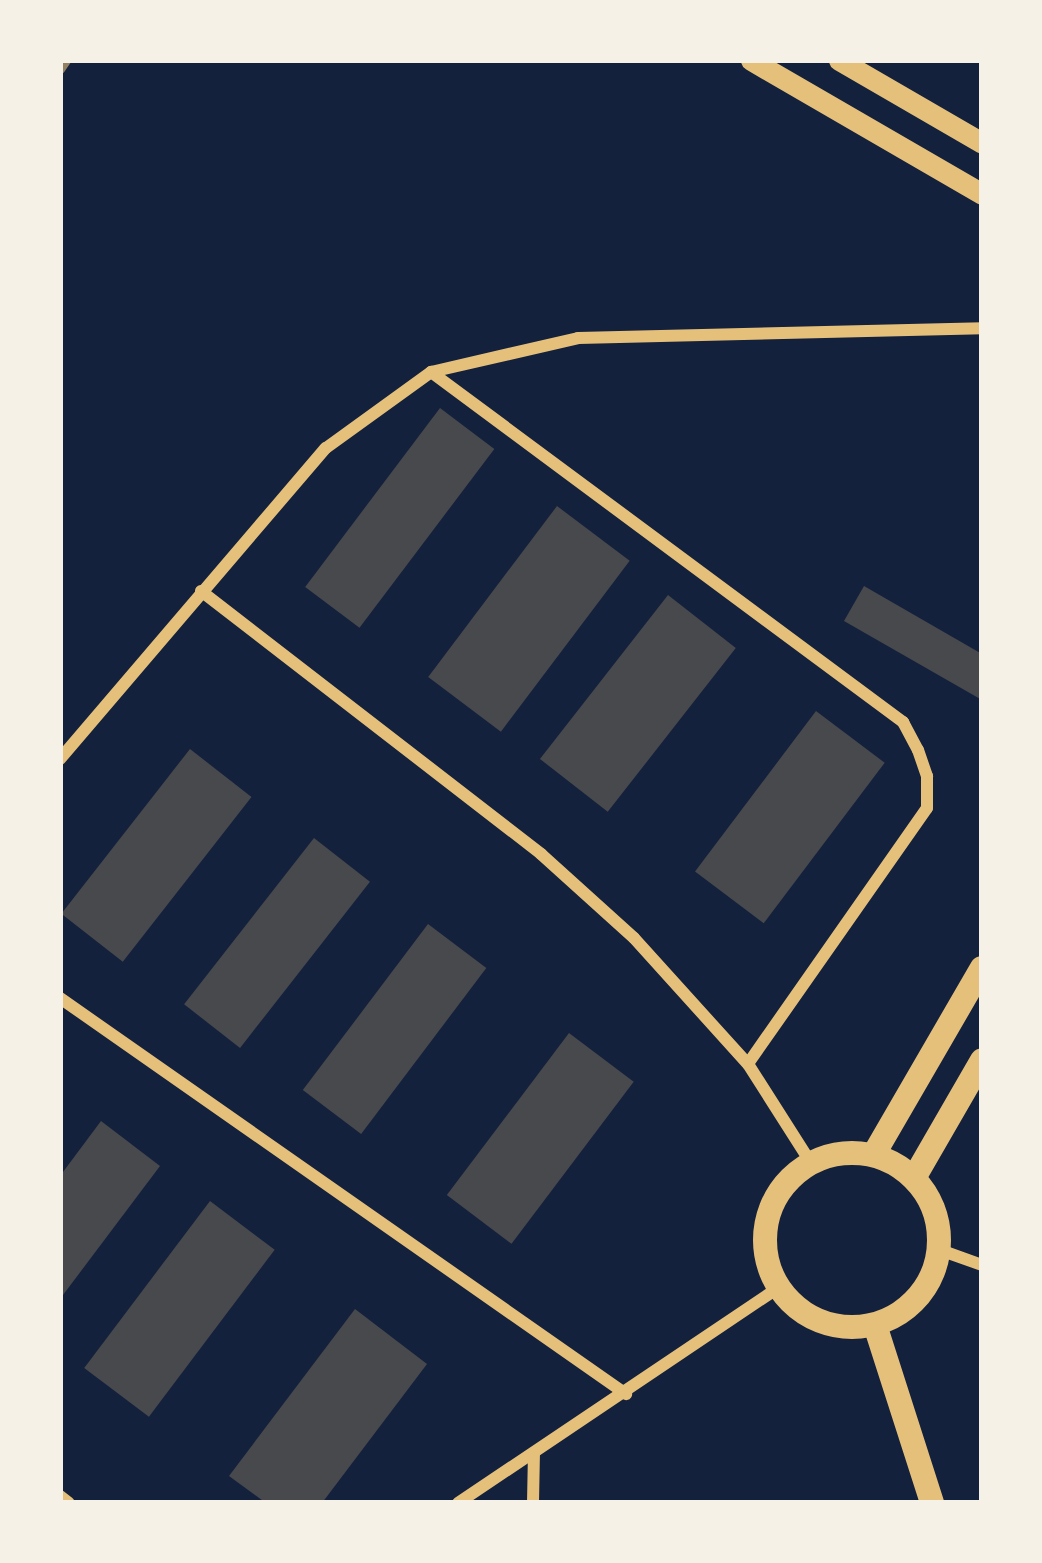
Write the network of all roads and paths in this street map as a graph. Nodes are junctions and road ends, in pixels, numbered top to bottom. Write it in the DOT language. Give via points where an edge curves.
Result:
graph roads {
  1 [pos="751,60"];
  2 [pos="838,60"];
  3 [pos="982,143"];
  4 [pos="982,194"];
  5 [pos="982,328"];
  6 [pos="431,372"];
  7 [pos="201,591"];
  8 [pos="60,759"];
  9 [pos="982,968"];
  10 [pos="60,998"];
  11 [pos="982,1060"];
  12 [pos="748,1064"];
  13 [pos="874,1154"];
  14 [pos="811,1162"];
  15 [pos="914,1178"];
  16 [pos="940,1250"];
  17 [pos="982,1265"];
  18 [pos="779,1287"];
  19 [pos="875,1325"];
  20 [pos="626,1394"];
  21 [pos="534,1453"];
  22 [pos="60,1496"];
  23 [pos="69,1503"];
  24 [pos="458,1503"];
  25 [pos="533,1503"];
  26 [pos="932,1503"];
  1 -- 4 [label="street"];
  2 -- 3 [label="street"];
  5 -- 6 [label="street" via="578,338"];
  6 -- 7 [label="street" via="326,448"];
  6 -- 12 [label="street" via="903,722 918,750 927,808"];
  7 -- 8 [label="street"];
  7 -- 12 [label="street" via="541,854 634,938"];
  9 -- 13 [label="main road"];
  10 -- 20 [label="street"];
  11 -- 15 [label="main road"];
  12 -- 14 [label="street"];
  13 -- 14 [label="main road"];
  13 -- 15 [label="main road"];
  14 -- 18 [label="main road" via="772,1204 766,1247"];
  15 -- 16 [label="main road" via="930,1198"];
  16 -- 17 [label="street"];
  16 -- 19 [label="main road" via="919,1297"];
  18 -- 19 [label="main road" via="821,1322"];
  18 -- 20 [label="street"];
  19 -- 26 [label="main road"];
  20 -- 21 [label="street"];
  21 -- 24 [label="street"];
  21 -- 25 [label="street"];
  22 -- 23 [label="street"];
}
